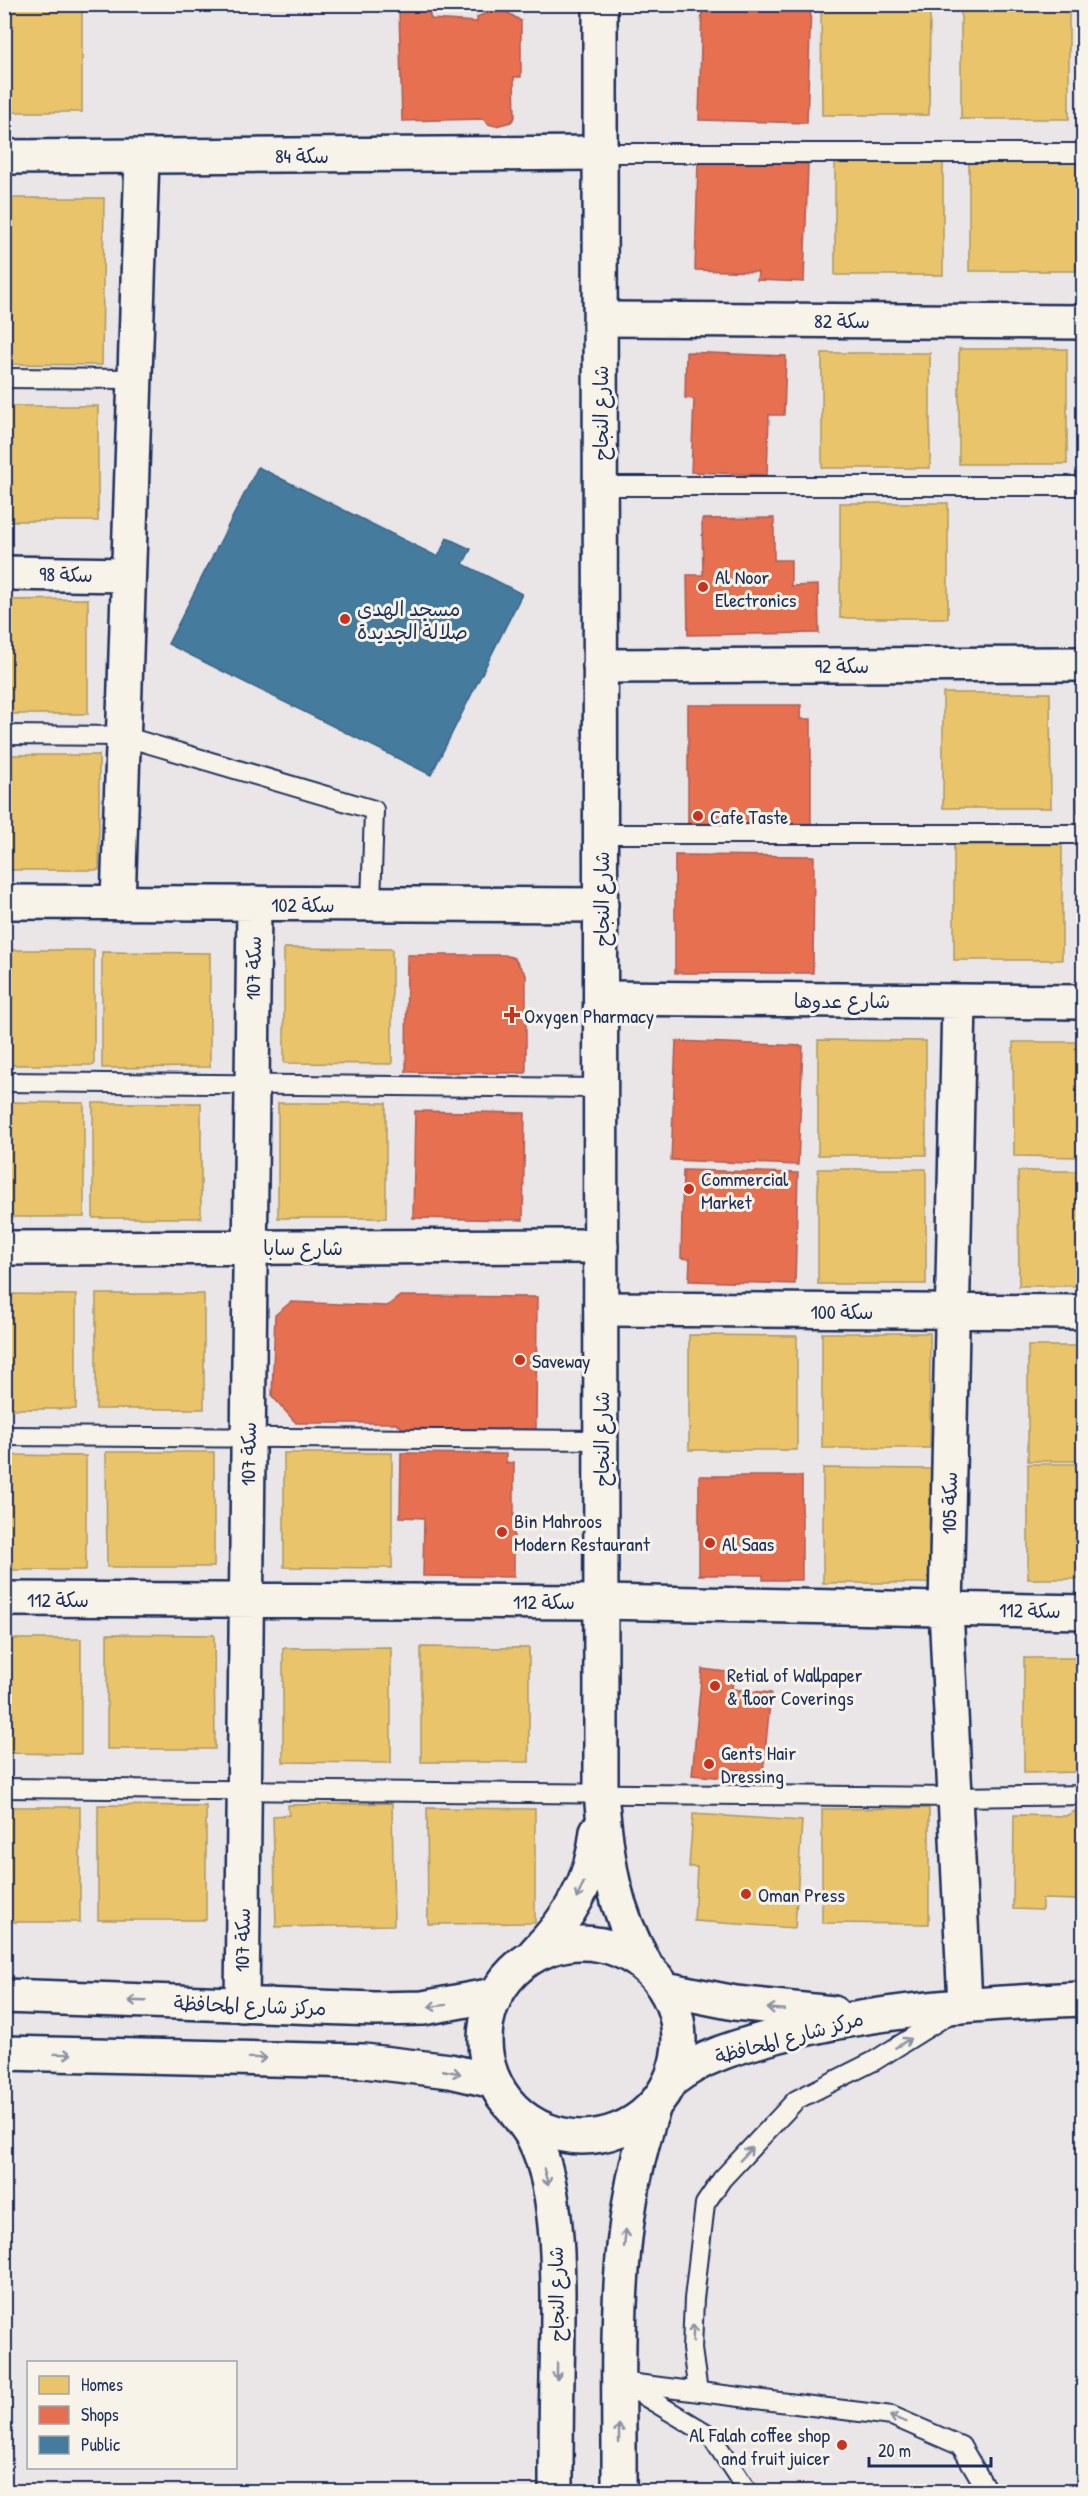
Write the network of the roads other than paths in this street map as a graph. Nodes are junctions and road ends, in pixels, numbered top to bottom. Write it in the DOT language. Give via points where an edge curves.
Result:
graph roads {
  1 [pos="600,4"];
  2 [pos="600,153"];
  3 [pos="1083,153"];
  4 [pos="4,157"];
  5 [pos="142,157"];
  6 [pos="601,319"];
  7 [pos="1083,322"];
  8 [pos="4,378"];
  9 [pos="135,379"];
  10 [pos="600,486"];
  11 [pos="1083,486"];
  12 [pos="4,573"];
  13 [pos="128,575"];
  14 [pos="1083,664"];
  15 [pos="600,666"];
  16 [pos="4,735"];
  17 [pos="123,736"];
  18 [pos="601,834"];
  19 [pos="1083,834"];
  20 [pos="4,902"];
  21 [pos="118,903"];
  22 [pos="254,903"];
  23 [pos="371,904"];
  24 [pos="601,905"];
  25 [pos="601,998"];
  26 [pos="959,1001"];
  27 [pos="1083,1002"];
  28 [pos="4,1082"];
  29 [pos="252,1085"];
  30 [pos="601,1088"];
  31 [pos="601,1246"];
  32 [pos="250,1247"];
  33 [pos="4,1248"];
  34 [pos="601,1309"];
  35 [pos="952,1311"];
  36 [pos="1083,1312"];
  37 [pos="4,1436"];
  38 [pos="248,1438"];
  39 [pos="601,1440"];
  40 [pos="4,1599"];
  41 [pos="246,1600"];
  42 [pos="601,1602"];
  43 [pos="946,1609"];
  44 [pos="1083,1612"];
  45 [pos="4,1788"];
  46 [pos="244,1791"];
  47 [pos="601,1793"];
  48 [pos="1083,1795"];
  49 [pos="955,1797"];
  50 [pos="533,1955"];
  51 [pos="655,1977"];
  52 [pos="495,1995"];
  53 [pos="4,1996"];
  54 [pos="1083,1999"];
  55 [pos="965,2004"];
  56 [pos="242,2005"];
  57 [pos="876,2015"];
  58 [pos="4,2053"];
  59 [pos="672,2080"];
  60 [pos="502,2094"];
  61 [pos="654,2106"];
  62 [pos="620,2382"];
  63 [pos="698,2392"];
  64 [pos="556,2492"];
  65 [pos="619,2492"];
  66 [pos="748,2492"];
  67 [pos="988,2492"];
  1 -- 2 [label="street, شارع النجاح"];
  2 -- 3 [label="lane"];
  2 -- 5 [label="street, سكة 84"];
  2 -- 6 [label="street, شارع النجاح"];
  4 -- 5 [label="street, سكة 84"];
  5 -- 9 [label="street"];
  6 -- 7 [label="street, سكة 82"];
  6 -- 10 [label="street, شارع النجاح"];
  8 -- 9 [label="lane"];
  9 -- 13 [label="street"];
  10 -- 11 [label="lane"];
  10 -- 15 [label="street, شارع النجاح"];
  12 -- 13 [label="street, سكة 98"];
  13 -- 17 [label="street"];
  14 -- 15 [label="street, سكة 92"];
  15 -- 18 [label="street, شارع النجاح"];
  16 -- 17 [label="lane"];
  17 -- 21 [label="street"];
  17 -- 23 [label="lane" via="374,810"];
  18 -- 19 [label="lane"];
  18 -- 24 [label="street, شارع النجاح"];
  20 -- 21 [label="street, سكة 102"];
  21 -- 22 [label="street, سكة 102"];
  22 -- 23 [label="street, سكة 102"];
  22 -- 29 [label="street, سكة 107"];
  23 -- 24 [label="street, سكة 102"];
  24 -- 25 [label="street, شارع النجاح"];
  25 -- 26 [label="street, شارع عدوها"];
  25 -- 30 [label="street, شارع النجاح"];
  26 -- 27 [label="street, شارع عدوها"];
  26 -- 35 [label="street, سكة 105"];
  28 -- 29 [label="lane"];
  29 -- 30 [label="lane"];
  29 -- 32 [label="street, سكة 107"];
  30 -- 31 [label="street, شارع النجاح"];
  31 -- 32 [label="street, شارع سابا"];
  31 -- 34 [label="street, شارع النجاح"];
  32 -- 33 [label="street, شارع سابا"];
  32 -- 38 [label="street, سكة 107"];
  34 -- 35 [label="street, سكة 100"];
  34 -- 39 [label="street, شارع النجاح"];
  35 -- 36 [label="street, سكة 100"];
  35 -- 43 [label="street, سكة 105"];
  37 -- 38 [label="lane"];
  38 -- 39 [label="lane"];
  38 -- 41 [label="street, سكة 107"];
  39 -- 42 [label="street, شارع النجاح"];
  40 -- 41 [label="street, سكة 112"];
  41 -- 42 [label="street, سكة 112"];
  41 -- 46 [label="street, سكة 107"];
  42 -- 43 [label="street, سكة 112"];
  42 -- 47 [label="street, شارع النجاح"];
  43 -- 44 [label="street, سكة 112"];
  43 -- 49 [label="street, سكة 105"];
  45 -- 46 [label="lane"];
  46 -- 47 [label="lane"];
  46 -- 56 [label="street, سكة 107"];
  47 -- 49 [label="lane"];
  47 -- 50 [label="street, شارع النجاح, one-way" via="597,1835 581,1891 569,1914"];
  47 -- 51 [label="street, شارع النجاح" via="615,1898 634,1946"];
  48 -- 49 [label="lane"];
  49 -- 55 [label="street, سكة 105"];
  50 -- 51 [label="street" via="559,1944 588,1942 618,1949"];
  50 -- 52 [label="street" via="511,1972"];
  57 -- 51 [label="street, مركز شارع المحافظة, one-way" via="766,2008 705,1998"];
  51 -- 59 [label="street" via="677,2017 680,2049"];
  52 -- 56 [label="street, مركز شارع المحافظة, one-way" via="423,2008"];
  52 -- 60 [label="street" via="485,2024 485,2052"];
  56 -- 53 [label="street, مركز شارع المحافظة, one-way"];
  54 -- 55 [label="street, مركز شارع المحافظة"];
  55 -- 57 [label="street, مركز شارع المحافظة"];
  63 -- 55 [label="lane, one-way" via="692,2349 694,2299 705,2204 716,2187 796,2100 874,2061"];
  57 -- 59 [label="street, مركز شارع المحافظة" via="745,2044 704,2059"];
  58 -- 60 [label="street, one-way" via="364,2061 450,2071"];
  59 -- 61 [label="street"];
  60 -- 61 [label="street" via="536,2126 567,2136 599,2136 629,2126"];
  60 -- 64 [label="street, شارع النجاح, one-way" via="535,2139 553,2215 558,2310"];
  62 -- 61 [label="street, one-way" via="626,2227 639,2152"];
  62 -- 63 [label="lane"];
  65 -- 62 [label="street, one-way"];
  62 -- 66 [label="lane" via="711,2436"];
  67 -- 63 [label="lane, one-way" via="961,2446 892,2416"];
}
